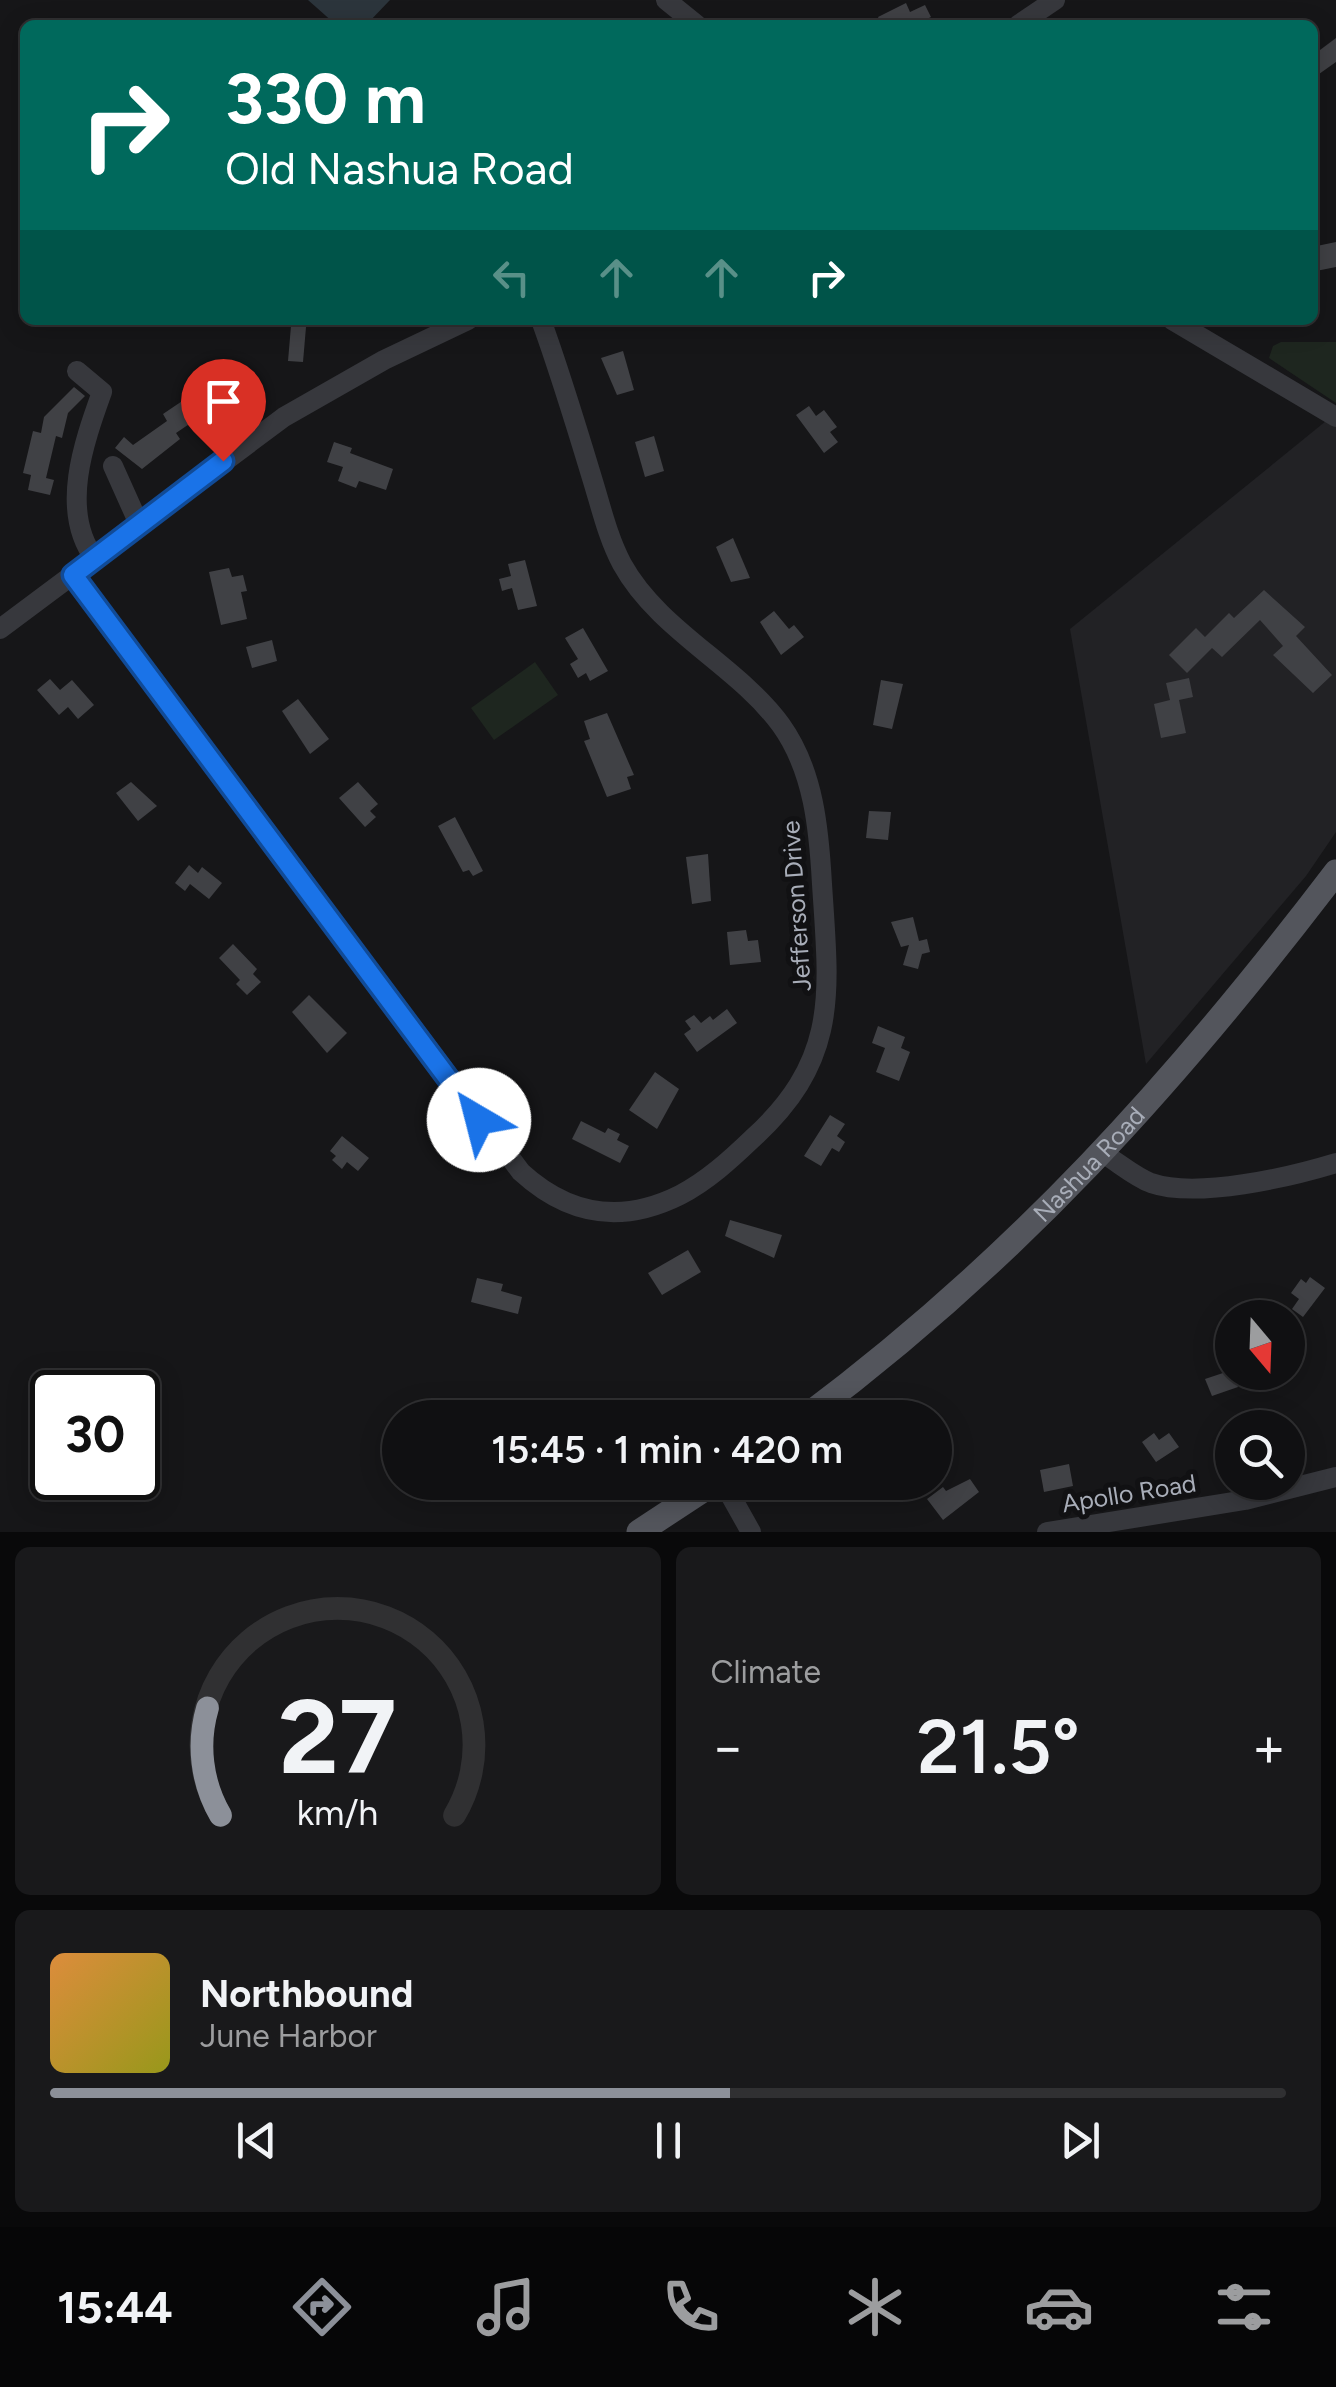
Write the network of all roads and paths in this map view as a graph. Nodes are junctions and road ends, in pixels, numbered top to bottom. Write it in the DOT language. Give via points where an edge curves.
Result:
graph roads {
  1 [pos="666,0"];
  2 [pos="1055,0"];
  3 [pos="691,20"];
  4 [pos="1025,20"];
  5 [pos="458,325"];
  6 [pos="543,325"];
  7 [pos="1180,325"];
  8 [pos="76,371"];
  9 [pos="1336,417"];
  10 [pos="113,466"];
  11 [pos="140,524"];
  12 [pos="95,558"];
  13 [pos="73,575"];
  14 [pos="0,629"];
  15 [pos="1336,872"];
  16 [pos="1104,1154"];
  17 [pos="1336,1163"];
  18 [pos="827,1400"];
  19 [pos="1336,1476"];
  20 [pos="690,1500"];
  21 [pos="731,1500"];
  22 [pos="639,1532"];
  23 [pos="751,1532"];
  24 [pos="1047,1532"];
  1 -- 3 [label="street"];
  2 -- 4 [label="street"];
  5 -- 11 [label="street" via="284,417"];
  6 -- 13 [label="street, Jefferson Drive" via="622,564 651,602 780,724 797,752 818,830 829,992 816,1056 760,1132 684,1193 638,1210 589,1212 557,1200 521,1172"];
  7 -- 9 [label="street"];
  8 -- 12 [label="street" via="102,392 84,441 76,506 84,545"];
  10 -- 11 [label="street"];
  11 -- 12 [label="street"];
  12 -- 13 [label="street"];
  13 -- 14 [label="street"];
  15 -- 16 [label="main road, Nashua Road" via="1240,999"];
  16 -- 17 [label="street" via="1152,1183 1202,1186 1278,1181"];
  16 -- 18 [label="main road, Nashua Road" via="924,1323"];
  19 -- 24 [label="street, Apollo Road" via="1244,1500"];
  20 -- 22 [label="main road"];
  21 -- 23 [label="street"];
}
